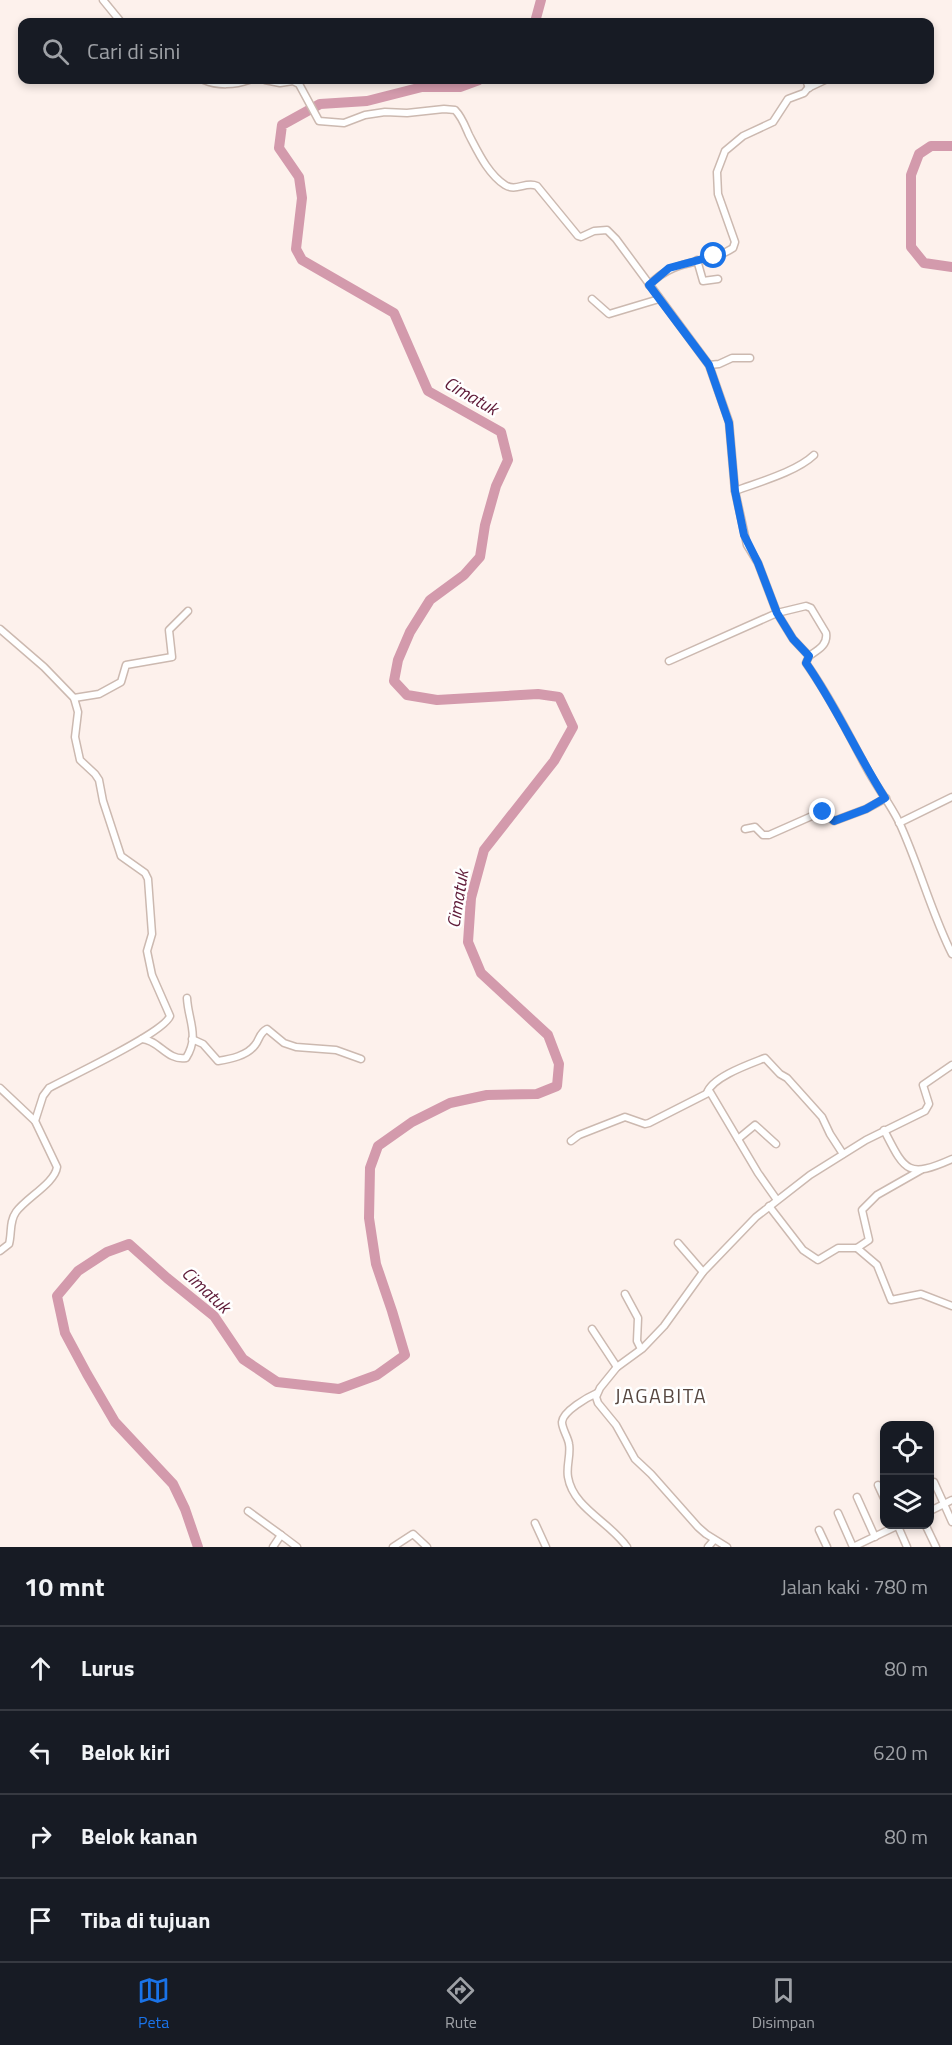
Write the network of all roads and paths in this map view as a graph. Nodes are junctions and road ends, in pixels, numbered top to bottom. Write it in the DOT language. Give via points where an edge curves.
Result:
graph roads {
  1 [pos="103,0"];
  2 [pos="118,18"];
  3 [pos="299,84"];
  4 [pos="808,84"];
  5 [pos="817,84"];
  6 [pos="809,88"];
  7 [pos="697,260"];
  8 [pos="718,279"];
  9 [pos="649,285"];
  10 [pos="592,299"];
  11 [pos="659,299"];
  12 [pos="750,358"];
  13 [pos="709,365"];
  14 [pos="814,455"];
  15 [pos="735,491"];
  16 [pos="188,611"];
  17 [pos="777,613"];
  18 [pos="0,629"];
  19 [pos="809,656"];
  20 [pos="669,661"];
  21 [pos="74,698"];
  22 [pos="952,797"];
  23 [pos="885,798"];
  24 [pos="899,823"];
  25 [pos="745,829"];
  26 [pos="952,954"];
  27 [pos="187,998"];
  28 [pos="192,1039"];
  29 [pos="141,1040"];
  30 [pos="361,1059"];
  31 [pos="952,1065"];
  32 [pos="0,1088"];
  33 [pos="707,1093"];
  34 [pos="35,1121"];
  35 [pos="884,1131"];
  36 [pos="738,1139"];
  37 [pos="571,1141"];
  38 [pos="776,1144"];
  39 [pos="843,1154"];
  40 [pos="952,1159"];
  41 [pos="921,1170"];
  42 [pos="777,1200"];
  43 [pos="769,1206"];
  44 [pos="678,1243"];
  45 [pos="857,1248"];
  46 [pos="0,1251"];
  47 [pos="702,1272"];
  48 [pos="626,1293"];
  49 [pos="952,1306"];
  50 [pos="592,1329"];
  51 [pos="641,1349"];
  52 [pos="617,1367"];
  53 [pos="597,1393"];
  54 [pos="934,1482"];
  55 [pos="878,1485"];
  56 [pos="880,1489"];
  57 [pos="857,1497"];
  58 [pos="952,1500"];
  59 [pos="944,1504"];
  60 [pos="934,1509"];
  61 [pos="248,1511"];
  62 [pos="838,1513"];
  63 [pos="952,1522"];
  64 [pos="535,1523"];
  65 [pos="890,1529"];
  66 [pos="900,1529"];
  67 [pos="927,1529"];
  68 [pos="819,1530"];
  69 [pos="281,1535"];
  70 [pos="875,1536"];
  71 [pos="714,1540"];
  72 [pos="273,1547"];
  73 [pos="297,1547"];
  74 [pos="393,1547"];
  75 [pos="427,1547"];
  76 [pos="546,1547"];
  77 [pos="627,1547"];
  78 [pos="708,1547"];
  79 [pos="727,1547"];
  80 [pos="826,1547"];
  81 [pos="853,1547"];
  82 [pos="907,1547"];
  83 [pos="936,1547"];
  1 -- 2 [label="street"];
  3 -- 9 [label="street" via="319,121 344,123 392,111 454,110 496,177 512,188 537,186 578,236 607,230"];
  4 -- 6 [label="street"];
  5 -- 6 [label="street"];
  6 -- 7 [label="street" via="788,99 773,122 743,136 725,151 717,172 718,194 735,245 727,252"];
  7 -- 8 [label="street" via="704,281"];
  7 -- 9 [label="street" via="669,268"];
  9 -- 11 [label="street"];
  10 -- 11 [label="street" via="609,314"];
  11 -- 13 [label="street"];
  12 -- 13 [label="street" via="732,358"];
  13 -- 15 [label="street" via="729,423"];
  14 -- 15 [label="street"];
  15 -- 17 [label="street" via="744,535"];
  16 -- 21 [label="street" via="169,630 172,657 126,665 121,682 102,694"];
  17 -- 19 [label="street"];
  17 -- 19 [label="street" via="811,608 827,638"];
  17 -- 20 [label="street"];
  18 -- 21 [label="street"];
  19 -- 23 [label="street" via="806,663"];
  21 -- 29 [label="street" via="80,760 99,780 121,856 148,879 152,934 147,951 152,975 170,1016 167,1023"];
  22 -- 24 [label="street"];
  23 -- 24 [label="street"];
  23 -- 25 [label="street" via="834,821 821,812 769,835 755,827"];
  24 -- 26 [label="street"];
  27 -- 28 [label="street"];
  28 -- 29 [label="street" via="188,1057 180,1059 152,1041"];
  28 -- 30 [label="street" via="203,1044 218,1062 254,1047 261,1032 267,1029 296,1047 336,1050"];
  29 -- 34 [label="street" via="49,1088"];
  31 -- 35 [label="street" via="923,1085 928,1108"];
  32 -- 34 [label="street"];
  33 -- 36 [label="street" via="712,1094"];
  33 -- 37 [label="street" via="649,1123 625,1117"];
  33 -- 39 [label="street" via="729,1074 765,1058 822,1117"];
  34 -- 46 [label="street" via="55,1161 56,1173 14,1214 9,1244"];
  35 -- 39 [label="street"];
  35 -- 41 [label="street" via="902,1162 908,1168"];
  36 -- 38 [label="street" via="755,1125"];
  36 -- 42 [label="street"];
  39 -- 42 [label="street"];
  40 -- 41 [label="street"];
  41 -- 45 [label="street" via="877,1195 862,1210 869,1240"];
  42 -- 43 [label="street"];
  43 -- 45 [label="street" via="803,1250 818,1260 838,1248"];
  43 -- 47 [label="street"];
  44 -- 47 [label="street"];
  45 -- 49 [label="street" via="877,1265 891,1300 921,1294"];
  47 -- 51 [label="street" via="664,1326"];
  48 -- 51 [label="street" via="638,1318 637,1341"];
  50 -- 52 [label="street"];
  51 -- 52 [label="street"];
  52 -- 53 [label="street"];
  53 -- 71 [label="street" via="598,1403 635,1459"];
  53 -- 77 [label="street" via="564,1417 562,1423 570,1445 568,1477 580,1503 618,1534"];
  54 -- 59 [label="street"];
  55 -- 56 [label="street"];
  57 -- 70 [label="street"];
  58 -- 59 [label="street"];
  59 -- 60 [label="street"];
  59 -- 63 [label="street"];
  61 -- 69 [label="street"];
  62 -- 81 [label="street"];
  64 -- 76 [label="street"];
  65 -- 70 [label="street"];
  66 -- 82 [label="street"];
  67 -- 83 [label="street"];
  68 -- 80 [label="street"];
  69 -- 72 [label="street"];
  69 -- 73 [label="street"];
  70 -- 81 [label="street"];
  71 -- 78 [label="street"];
  71 -- 79 [label="street"];
  74 -- 75 [label="street" via="412,1534"];
}
